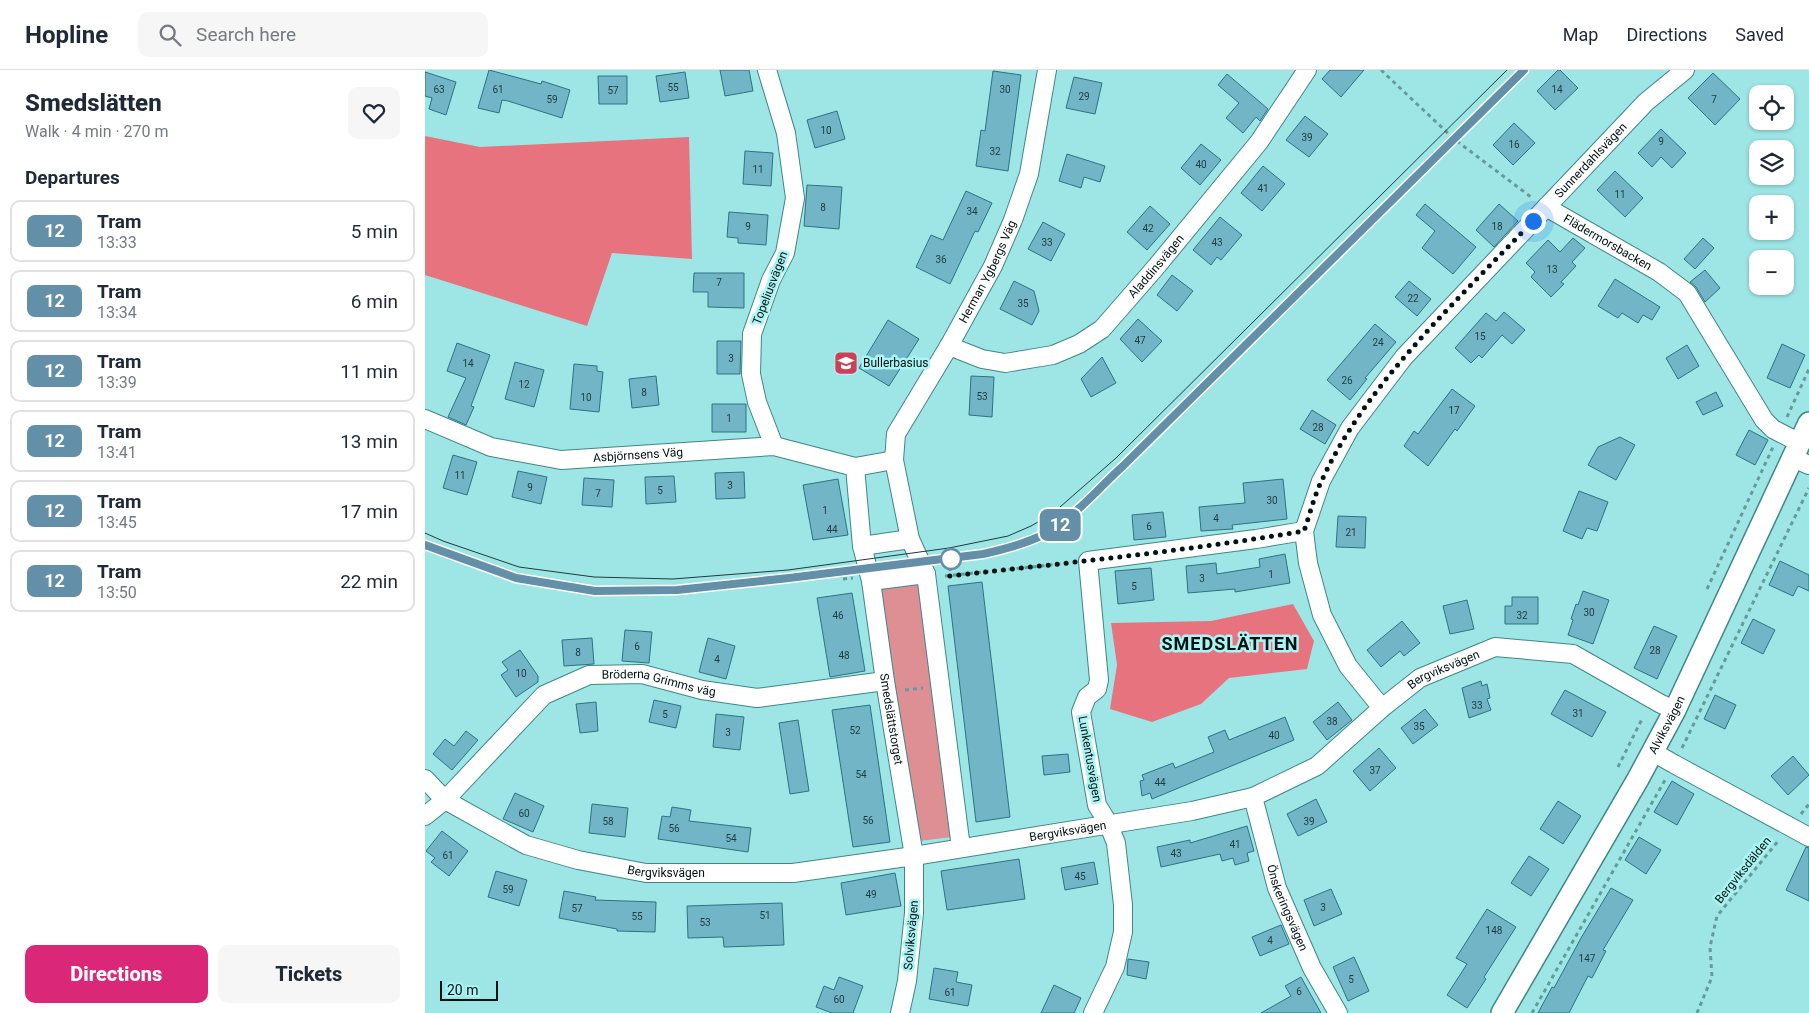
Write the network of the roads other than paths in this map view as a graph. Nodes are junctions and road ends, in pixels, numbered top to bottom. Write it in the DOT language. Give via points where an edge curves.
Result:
graph roads {
  1 [pos="767,70"];
  2 [pos="1047,70"];
  3 [pos="1307,70"];
  4 [pos="1685,70"];
  5 [pos="1546,208"];
  6 [pos="949,346"];
  7 [pos="425,420"];
  8 [pos="1809,423"];
  9 [pos="774,446"];
  10 [pos="1801,455"];
  11 [pos="894,460"];
  12 [pos="855,467"];
  13 [pos="1304,531"];
  14 [pos="910,539"];
  15 [pos="862,546"];
  16 [pos="926,574"];
  17 [pos="871,581"];
  18 [pos="885,681"];
  19 [pos="1383,708"];
  20 [pos="1675,710"];
  21 [pos="1653,752"];
  22 [pos="425,779"];
  23 [pos="1253,797"];
  24 [pos="445,800"];
  25 [pos="425,816"];
  26 [pos="1108,823"];
  27 [pos="1809,837"];
  28 [pos="961,848"];
  29 [pos="914,856"];
  30 [pos="900,1013"];
  31 [pos="1093,1013"];
  32 [pos="1338,1013"];
  33 [pos="1502,1013"];
  1 -- 9 [label="street, Topeliusvägen" via="786,133 795,198 785,253 771,280 752,334 751,374 757,402"];
  2 -- 6 [label="street, Herman Ygbergs Väg" via="1029,174 1013,220 993,266"];
  3 -- 6 [label="street, Aladdinsvägen" via="1259,142 1102,329 1053,355 1005,363 982,359"];
  4 -- 5 [label="street, Sunnerdahlsvägen" via="1646,102"];
  5 -- 10 [label="street, Flädermorsbacken" via="1659,272 1687,293 1756,410"];
  5 -- 13 [label="street, Sunnerdahlsvägen" via="1404,358 1350,428 1321,481"];
  6 -- 11 [label="street, Herman Ygbergs Väg" via="896,434"];
  7 -- 9 [label="street, Asbjörnsens Väg" via="491,447 561,460"];
  8 -- 10 [label="street, Alviksvägen"];
  9 -- 12 [label="street, Asbjörnsens Väg"];
  10 -- 20 [label="street, Alviksvägen"];
  11 -- 12 [label="street"];
  11 -- 14 [label="street"];
  12 -- 15 [label="street, Smedslättstorget"];
  13 -- 19 [label="street, Sunnerdahlsvägen" via="1308,563 1322,615 1348,666"];
  13 -- 26 [label="street, Lunkentusvägen" via="1088,561 1099,680 1097,689 1087,697 1081,712 1097,805"];
  14 -- 15 [label="street"];
  14 -- 16 [label="street"];
  15 -- 17 [label="street, Smedslättstorget"];
  16 -- 17 [label="street"];
  16 -- 28 [label="street"];
  17 -- 18 [label="street, Smedslättstorget"];
  18 -- 24 [label="street, Bröderna Grimms väg" via="757,698 702,690 642,674 589,675 544,695"];
  18 -- 29 [label="street, Smedslättstorget"];
  19 -- 20 [label="street, Bergviksvägen" via="1420,678 1495,647 1573,654"];
  19 -- 23 [label="street, Bergviksvägen" via="1317,766"];
  20 -- 21 [label="street, Alviksvägen"];
  21 -- 27 [label="street"];
  21 -- 33 [label="street, Alviksvägen"];
  22 -- 24 [label="street, Bergviksvägen"];
  23 -- 26 [label="street, Bergviksvägen" via="1191,811"];
  23 -- 32 [label="street, Önskeringsvägen" via="1277,888 1312,968"];
  24 -- 25 [label="street, Bröderna Grimms väg"];
  24 -- 29 [label="street, Bergviksvägen" via="526,844 578,860 646,873 793,873"];
  26 -- 28 [label="street, Bergviksvägen"];
  26 -- 31 [label="street, Lunkentusvägen" via="1116,843 1123,932 1115,967"];
  28 -- 29 [label="street, Bergviksvägen"];
  29 -- 30 [label="street, Solviksvägen" via="914,913"];
}
